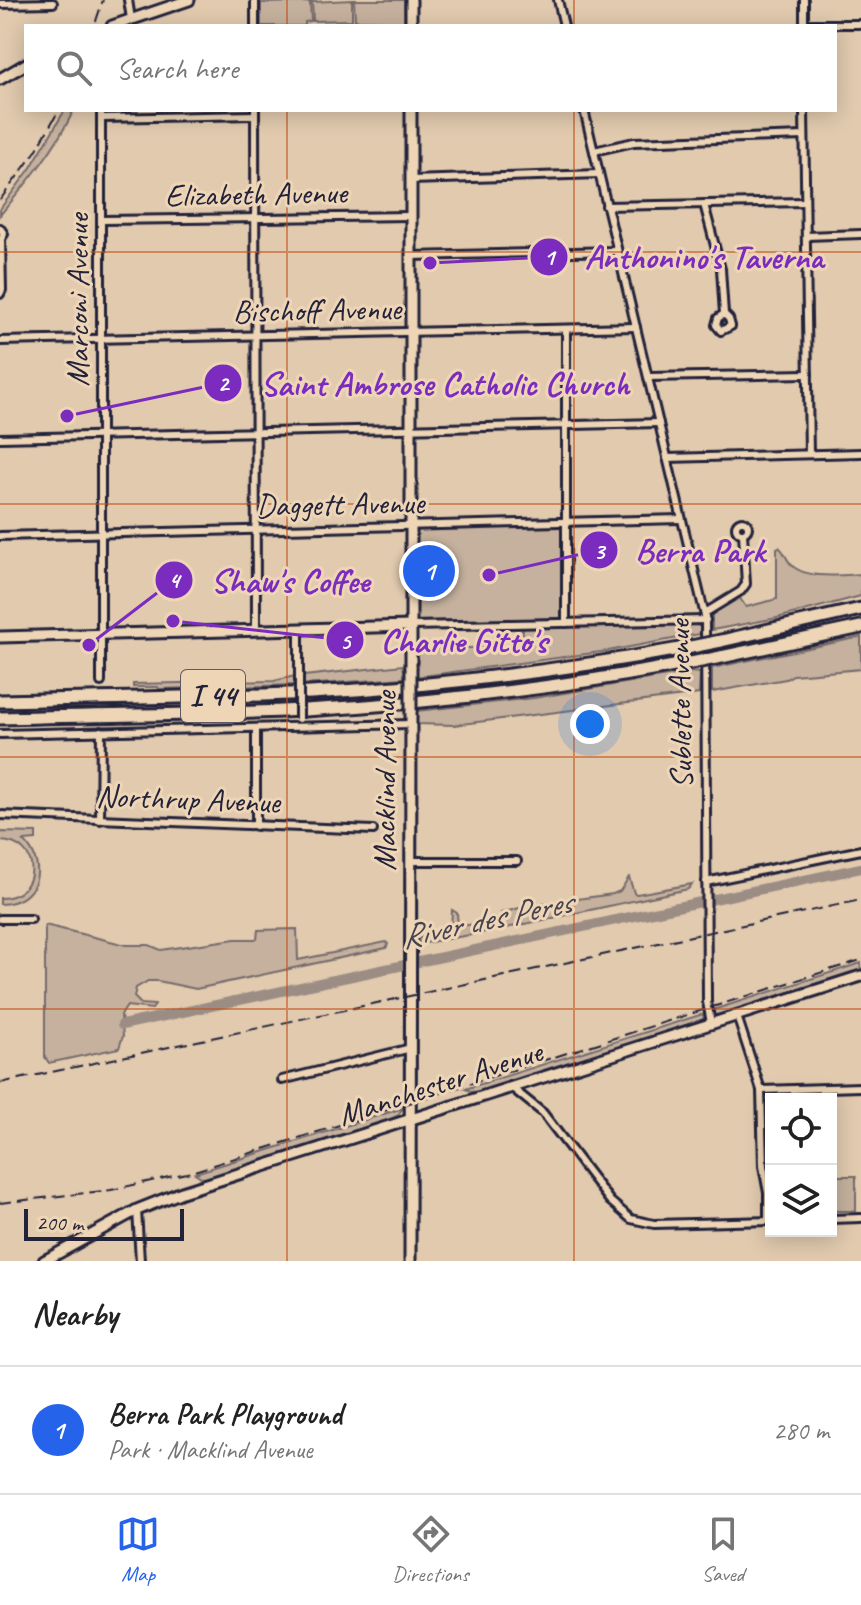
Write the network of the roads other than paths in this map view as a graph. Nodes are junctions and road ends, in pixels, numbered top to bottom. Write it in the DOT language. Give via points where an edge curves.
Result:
graph roads {
  1 [pos="128,0"];
  2 [pos="189,0"];
  3 [pos="255,0"];
  4 [pos="411,0"];
  5 [pos="558,0"];
  6 [pos="804,0"];
  7 [pos="53,3"];
  8 [pos="0,4"];
  9 [pos="131,19"];
  10 [pos="117,24"];
  11 [pos="255,24"];
  12 [pos="411,24"];
  13 [pos="564,24"];
  14 [pos="804,24"];
  15 [pos="837,24"];
  16 [pos="861,24"];
  17 [pos="24,65"];
  18 [pos="0,79"];
  19 [pos="101,112"];
  20 [pos="411,112"];
  21 [pos="584,112"];
  22 [pos="804,112"];
  23 [pos="255,113"];
  24 [pos="102,118"];
  25 [pos="804,136"];
  26 [pos="594,151"];
  27 [pos="599,174"];
  28 [pos="411,180"];
  29 [pos="805,202"];
  30 [pos="704,204"];
  31 [pos="606,206"];
  32 [pos="411,216"];
  33 [pos="256,217"];
  34 [pos="102,220"];
  35 [pos="0,228"];
  36 [pos="861,234"];
  37 [pos="806,236"];
  38 [pos="0,240"];
  39 [pos="617,251"];
  40 [pos="411,256"];
  41 [pos="1,276"];
  42 [pos="1,292"];
  43 [pos="724,314"];
  44 [pos="636,327"];
  45 [pos="566,329"];
  46 [pos="411,332"];
  47 [pos="257,335"];
  48 [pos="101,339"];
  49 [pos="0,341"];
  50 [pos="808,374"];
  51 [pos="648,377"];
  52 [pos="659,423"];
  53 [pos="567,425"];
  54 [pos="411,429"];
  55 [pos="257,432"];
  56 [pos="101,435"];
  57 [pos="0,438"];
  58 [pos="861,453"];
  59 [pos="809,454"];
  60 [pos="667,458"];
  61 [pos="681,519"];
  62 [pos="566,522"];
  63 [pos="411,526"];
  64 [pos="256,530"];
  65 [pos="743,533"];
  66 [pos="101,534"];
  67 [pos="0,536"];
  68 [pos="861,609"];
  69 [pos="705,617"];
  70 [pos="566,623"];
  71 [pos="411,626"];
  72 [pos="861,627"];
  73 [pos="299,630"];
  74 [pos="256,631"];
  75 [pos="101,634"];
  76 [pos="0,637"];
  77 [pos="101,682"];
  78 [pos="0,701"];
  79 [pos="0,718"];
  80 [pos="299,723"];
  81 [pos="411,724"];
  82 [pos="256,728"];
  83 [pos="101,731"];
  84 [pos="0,734"];
  85 [pos="0,815"];
  86 [pos="100,820"];
  87 [pos="256,826"];
  88 [pos="373,830"];
  89 [pos="861,850"];
  90 [pos="410,861"];
  91 [pos="517,861"];
  92 [pos="706,885"];
  93 [pos="0,919"];
  94 [pos="31,919"];
  95 [pos="861,976"];
  96 [pos="737,1016"];
  97 [pos="711,1023"];
  98 [pos="411,1048"];
  99 [pos="282,1080"];
  100 [pos="511,1087"];
  101 [pos="861,1087"];
  102 [pos="819,1088"];
  103 [pos="761,1090"];
  104 [pos="819,1093"];
  105 [pos="410,1101"];
  106 [pos="434,1112"];
  107 [pos="410,1120"];
  108 [pos="391,1126"];
  109 [pos="765,1177"];
  110 [pos="137,1210"];
  111 [pos="861,1218"];
  112 [pos="837,1219"];
  113 [pos="765,1221"];
  114 [pos="44,1261"];
  115 [pos="140,1261"];
  116 [pos="410,1261"];
  1 -- 9 [label="street"];
  2 -- 9 [label="street"];
  3 -- 11 [label="street"];
  4 -- 12 [label="street"];
  5 -- 13 [label="street"];
  6 -- 14 [label="street"];
  7 -- 8 [label="street"];
  9 -- 10 [label="street"];
  15 -- 16 [label="street"];
  17 -- 18 [label="street"];
  19 -- 24 [label="street, Marconi Avenue"];
  20 -- 28 [label="street, Macklind Avenue"];
  21 -- 26 [label="street, Sublette Avenue"];
  22 -- 25 [label="street"];
  23 -- 24 [label="street"];
  23 -- 33 [label="street"];
  24 -- 34 [label="street, Marconi Avenue"];
  25 -- 26 [label="street" via="634,142"];
  25 -- 29 [label="street"];
  26 -- 27 [label="street, Sublette Avenue"];
  27 -- 28 [label="street"];
  27 -- 31 [label="street, Sublette Avenue"];
  28 -- 32 [label="street, Macklind Avenue"];
  29 -- 30 [label="street"];
  29 -- 37 [label="street"];
  30 -- 31 [label="street"];
  30 -- 43 [label="street" via="721,269"];
  31 -- 39 [label="street, Sublette Avenue"];
  32 -- 33 [label="street, Elizabeth Avenue"];
  32 -- 40 [label="street, Macklind Avenue"];
  33 -- 34 [label="street, Elizabeth Avenue"];
  33 -- 47 [label="street"];
  34 -- 48 [label="street, Marconi Avenue"];
  35 -- 38 [label="street"];
  36 -- 37 [label="street"];
  37 -- 50 [label="street"];
  38 -- 41 [label="street"];
  39 -- 40 [label="street"];
  39 -- 44 [label="street, Sublette Avenue"];
  40 -- 46 [label="street, Macklind Avenue"];
  41 -- 42 [label="street"];
  44 -- 45 [label="street, Bischoff Avenue"];
  44 -- 51 [label="street, Sublette Avenue"];
  45 -- 46 [label="street, Bischoff Avenue"];
  45 -- 53 [label="street"];
  46 -- 47 [label="street, Bischoff Avenue"];
  46 -- 54 [label="street, Macklind Avenue"];
  47 -- 48 [label="street, Bischoff Avenue"];
  47 -- 55 [label="street"];
  48 -- 49 [label="street, Bischoff Avenue"];
  48 -- 56 [label="street, Marconi Avenue"];
  50 -- 51 [label="street"];
  50 -- 59 [label="street"];
  51 -- 52 [label="street, Sublette Avenue"];
  52 -- 53 [label="street"];
  52 -- 60 [label="street, Sublette Avenue"];
  53 -- 54 [label="street"];
  53 -- 62 [label="street"];
  54 -- 55 [label="street"];
  54 -- 63 [label="street, Macklind Avenue"];
  55 -- 56 [label="street"];
  55 -- 64 [label="street"];
  56 -- 57 [label="street"];
  56 -- 66 [label="street, Marconi Avenue"];
  58 -- 59 [label="street"];
  59 -- 60 [label="street"];
  60 -- 61 [label="street, Sublette Avenue"];
  61 -- 62 [label="street, Daggett Avenue"];
  61 -- 69 [label="street, Sublette Avenue"];
  62 -- 63 [label="street, Daggett Avenue"];
  62 -- 70 [label="street"];
  63 -- 64 [label="street, Daggett Avenue"];
  63 -- 71 [label="street, Macklind Avenue"];
  64 -- 66 [label="street, Daggett Avenue"];
  64 -- 74 [label="street"];
  65 -- 69 [label="street" via="746,584"];
  66 -- 67 [label="street, Daggett Avenue"];
  66 -- 75 [label="street, Marconi Avenue"];
  68 -- 78 [label="highway, I 44, bridge" via="691,647 397,687"];
  69 -- 70 [label="street"];
  69 -- 92 [label="street, Sublette Avenue"];
  70 -- 71 [label="street"];
  71 -- 73 [label="street"];
  71 -- 81 [label="street, Macklind Avenue, bridge"];
  72 -- 79 [label="highway, I 44, bridge" via="691,663 520,691 271,711"];
  73 -- 74 [label="street"];
  73 -- 80 [label="street, bridge"];
  74 -- 75 [label="street"];
  75 -- 76 [label="street"];
  75 -- 77 [label="street, Marconi Avenue"];
  80 -- 81 [label="street"];
  80 -- 82 [label="street"];
  81 -- 90 [label="street, Macklind Avenue"];
  82 -- 83 [label="street"];
  82 -- 87 [label="street"];
  83 -- 84 [label="street"];
  83 -- 86 [label="street"];
  85 -- 86 [label="street, Northrup Avenue"];
  86 -- 87 [label="street, Northrup Avenue"];
  87 -- 88 [label="street, Northrup Avenue"];
  89 -- 92 [label="street"];
  90 -- 91 [label="street"];
  90 -- 98 [label="street, Macklind Avenue"];
  92 -- 97 [label="street, Sublette Avenue"];
  93 -- 94 [label="street"];
  95 -- 96 [label="street, Manchester Avenue"];
  96 -- 97 [label="street, Manchester Avenue"];
  96 -- 103 [label="street"];
  97 -- 100 [label="street, Manchester Avenue"];
  98 -- 99 [label="street"];
  98 -- 105 [label="street, Macklind Avenue"];
  100 -- 106 [label="street, Manchester Avenue"];
  100 -- 113 [label="street" via="543,1113 610,1201 631,1219 654,1224"];
  101 -- 102 [label="street"];
  102 -- 103 [label="street"];
  102 -- 104 [label="street"];
  103 -- 109 [label="street"];
  105 -- 106 [label="street"];
  105 -- 107 [label="street, Macklind Avenue"];
  105 -- 108 [label="street"];
  106 -- 107 [label="street, Manchester Avenue"];
  107 -- 108 [label="street, Manchester Avenue"];
  107 -- 116 [label="street, Macklind Avenue"];
  108 -- 110 [label="street, Manchester Avenue"];
  110 -- 114 [label="street, Manchester Avenue"];
  110 -- 115 [label="street"];
  111 -- 112 [label="street"];
}
